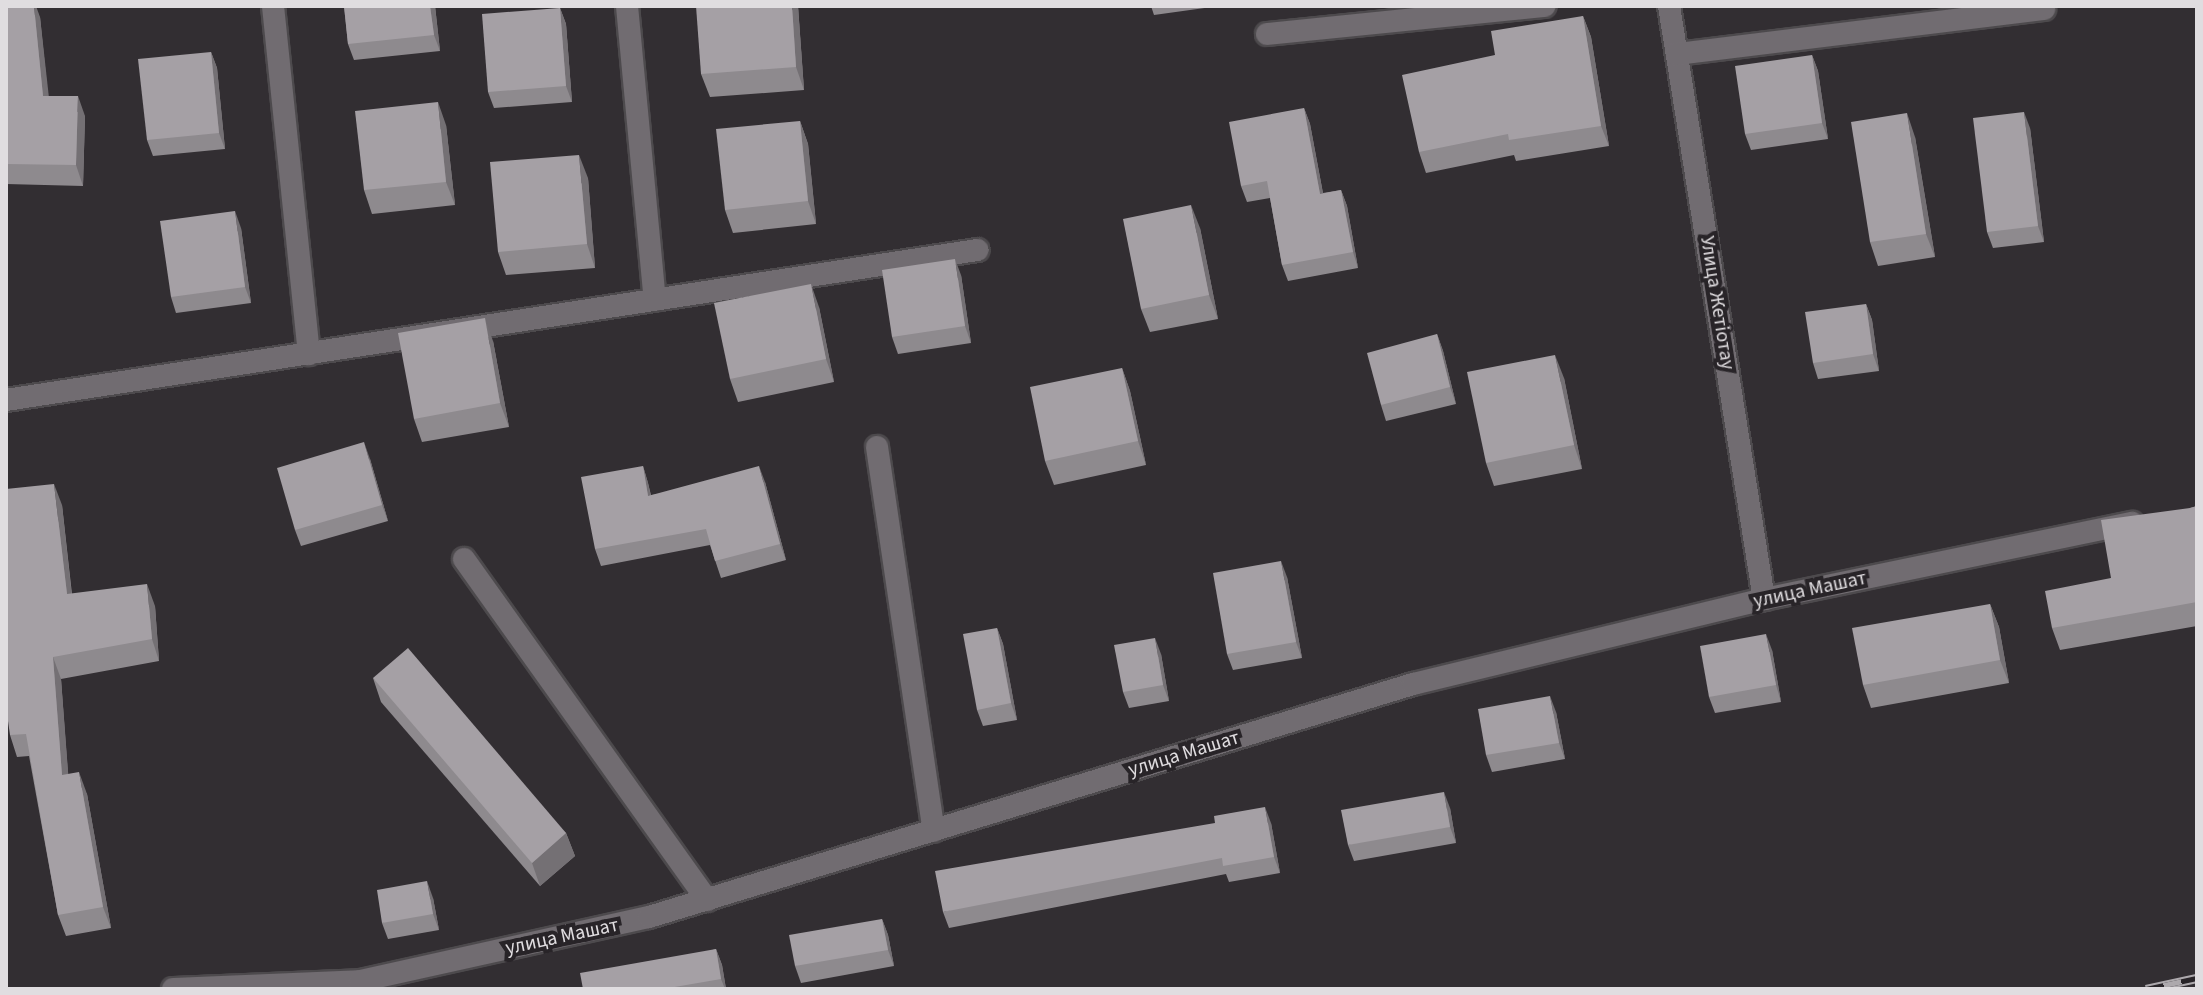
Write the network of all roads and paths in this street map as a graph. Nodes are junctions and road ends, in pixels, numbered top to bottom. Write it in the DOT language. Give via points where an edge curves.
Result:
graph roads {
  1 [pos="273,6"];
  2 [pos="627,6"];
  3 [pos="1545,6"];
  4 [pos="1669,6"];
  5 [pos="2044,9"];
  6 [pos="1267,34"];
  7 [pos="1677,54"];
  8 [pos="977,250"];
  9 [pos="655,300"];
  10 [pos="309,354"];
  11 [pos="6,400"];
  12 [pos="877,447"];
  13 [pos="2156,518"];
  14 [pos="464,559"];
  15 [pos="1764,599"];
  16 [pos="934,831"];
  17 [pos="707,900"];
  18 [pos="173,989"];
  1 -- 10 [label="street"];
  2 -- 9 [label="street"];
  3 -- 6 [label="street"];
  4 -- 7 [label="street, Улица Жетіотау"];
  5 -- 7 [label="street"];
  7 -- 15 [label="street, Улица Жетіотау"];
  8 -- 9 [label="street"];
  9 -- 10 [label="street"];
  10 -- 11 [label="street"];
  12 -- 16 [label="street"];
  13 -- 15 [label="street, улица Машат"];
  14 -- 17 [label="street"];
  15 -- 16 [label="street, улица Машат" via="1413,684"];
  16 -- 17 [label="street, улица Машат"];
  17 -- 18 [label="street, улица Машат" via="360,981"];
}
